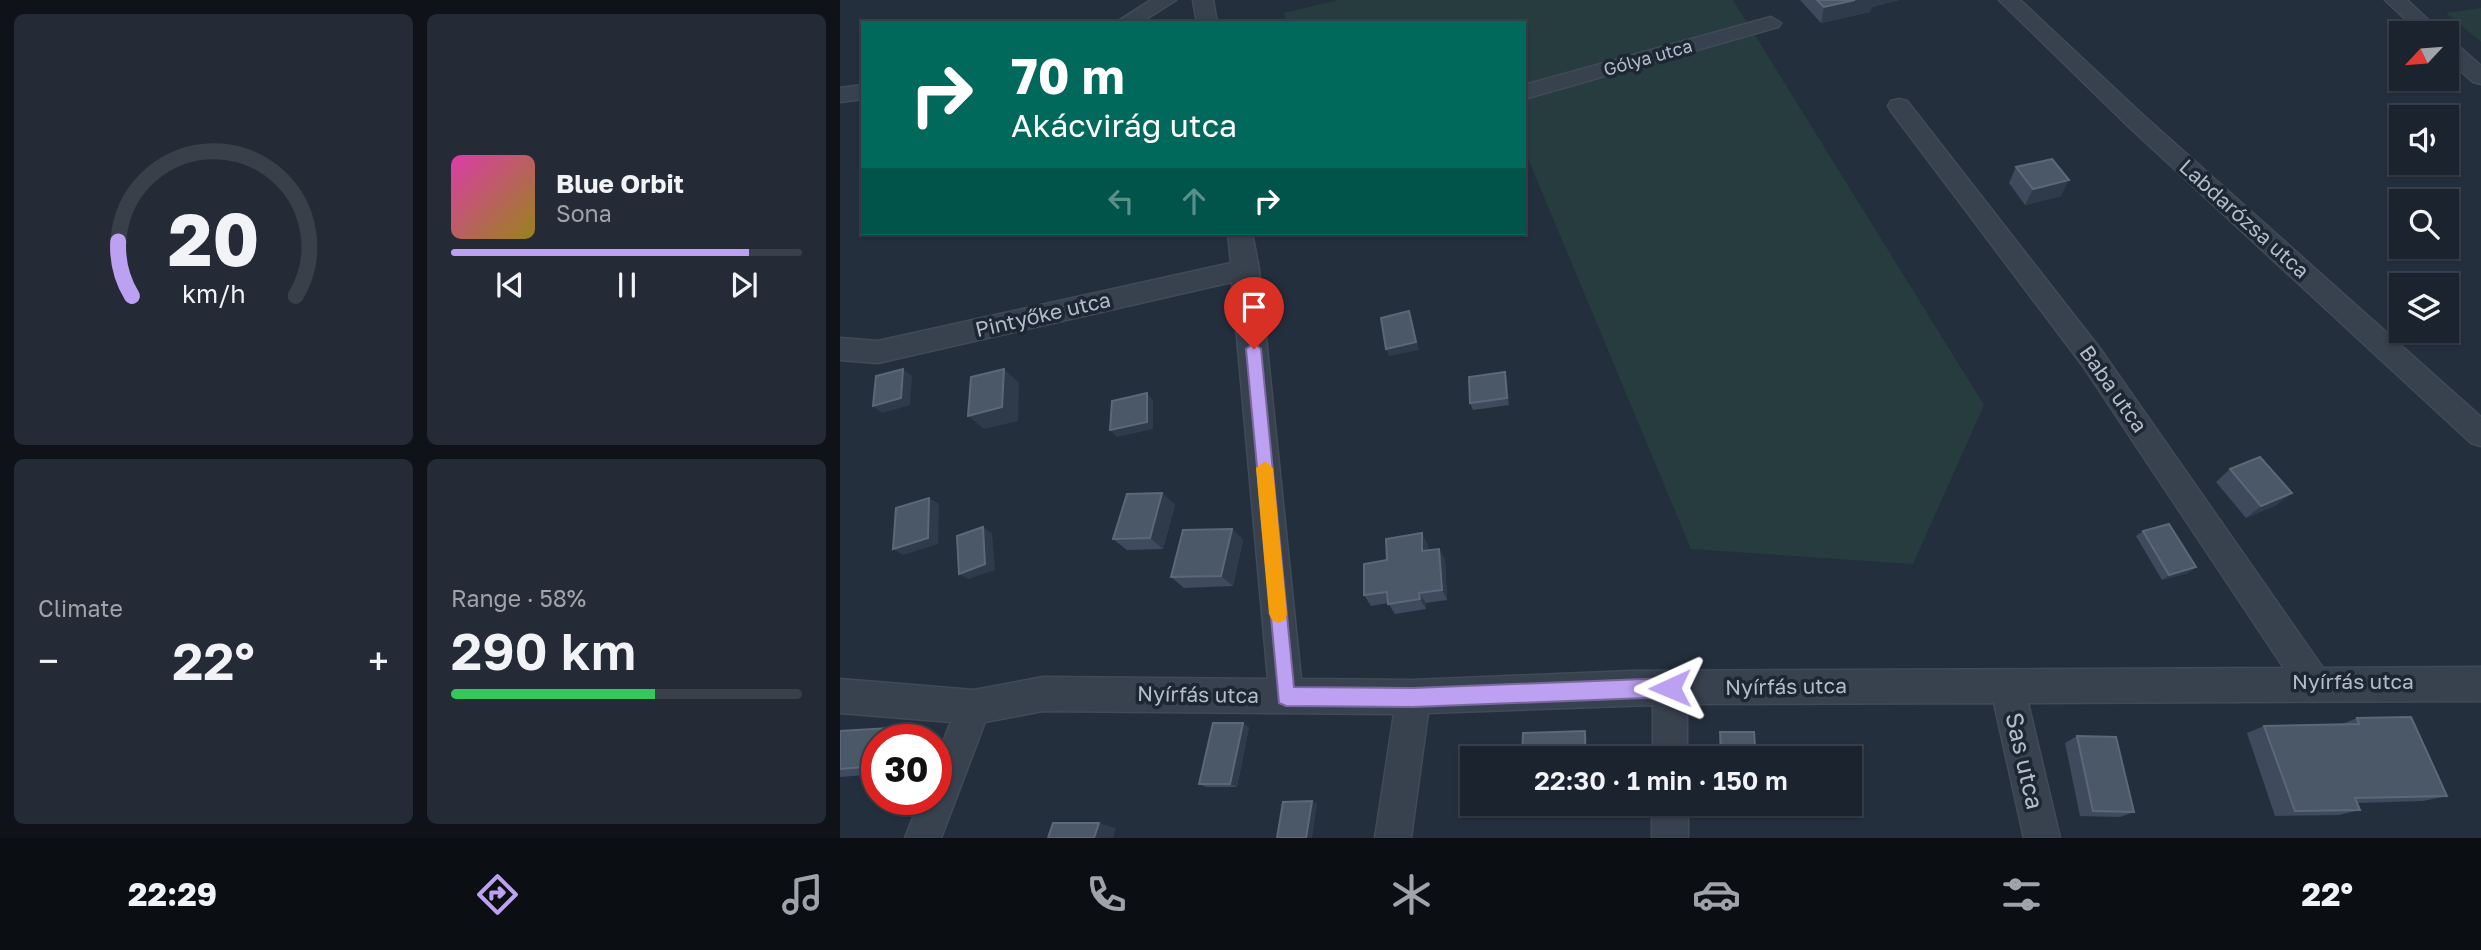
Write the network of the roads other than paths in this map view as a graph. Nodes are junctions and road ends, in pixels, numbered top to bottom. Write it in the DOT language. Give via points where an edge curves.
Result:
graph roads {
  1 [pos="1167,0"];
  2 [pos="1203,0"];
  3 [pos="2009,0"];
  4 [pos="2395,0"];
  5 [pos="1129,21"];
  6 [pos="1207,21"];
  7 [pos="2419,21"];
  8 [pos="1770,23"];
  9 [pos="2459,58"];
  10 [pos="2481,77"];
  11 [pos="1526,91"];
  12 [pos="861,92"];
  13 [pos="840,94"];
  14 [pos="1899,106"];
  15 [pos="1240,235"];
  16 [pos="1246,269"];
  17 [pos="840,349"];
  18 [pos="2481,434"];
  19 [pos="2314,682"];
  20 [pos="2481,684"];
  21 [pos="2007,685"];
  22 [pos="1670,688"];
  23 [pos="840,696"];
  24 [pos="1286,696"];
  25 [pos="1413,697"];
  26 [pos="974,707"];
  27 [pos="1670,746"];
  28 [pos="1670,816"];
  29 [pos="923,838"];
  30 [pos="1394,838"];
  31 [pos="1670,838"];
  32 [pos="2042,838"];
  1 -- 5 [label="street"];
  2 -- 6 [label="street"];
  3 -- 18 [label="street, Labdarózsa utca"];
  4 -- 7 [label="street"];
  8 -- 11 [label="street, Gólya utca"];
  9 -- 10 [label="street"];
  12 -- 13 [label="street"];
  14 -- 19 [label="street, Baba utca" via="2092,358"];
  15 -- 16 [label="street"];
  16 -- 17 [label="street, Pintyőke utca" via="878,352"];
  16 -- 24 [label="street"];
  19 -- 20 [label="street, Nyírfás utca"];
  19 -- 21 [label="street, Nyírfás utca"];
  21 -- 22 [label="street, Nyírfás utca"];
  21 -- 32 [label="street, Sas utca"];
  22 -- 25 [label="street, Nyírfás utca"];
  22 -- 27 [label="street"];
  23 -- 26 [label="street, Nyírfás utca"];
  24 -- 25 [label="street, Nyírfás utca"];
  24 -- 26 [label="street, Nyírfás utca" via="1043,694"];
  25 -- 30 [label="street"];
  26 -- 29 [label="street"];
  28 -- 31 [label="street"];
}
